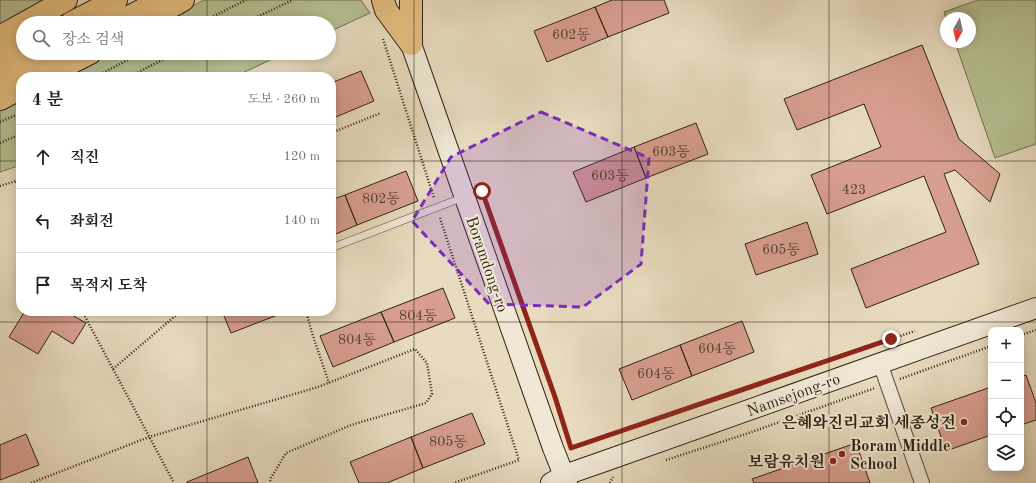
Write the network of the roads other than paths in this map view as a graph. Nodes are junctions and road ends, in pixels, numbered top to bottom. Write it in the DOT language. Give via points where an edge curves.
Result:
graph roads {
  1 [pos="66,0"];
  2 [pos="116,0"];
  3 [pos="162,0"];
  4 [pos="183,0"];
  5 [pos="383,0"];
  6 [pos="410,0"];
  7 [pos="37,16"];
  8 [pos="85,16"];
  9 [pos="130,16"];
  10 [pos="155,16"];
  11 [pos="16,28"];
  12 [pos="0,37"];
  13 [pos="410,44"];
  14 [pos="16,51"];
  15 [pos="0,59"];
  16 [pos="43,60"];
  17 [pos="76,60"];
  18 [pos="20,72"];
  19 [pos="53,72"];
  20 [pos="16,74"];
  21 [pos="0,82"];
  22 [pos="16,91"];
  23 [pos="0,99"];
  24 [pos="464,197"];
  25 [pos="336,246"];
  26 [pos="1036,308"];
  27 [pos="880,363"];
  28 [pos="561,480"];
  29 [pos="922,483"];
  1 -- 7 [label="highway"];
  2 -- 8 [label="highway"];
  3 -- 9 [label="highway"];
  4 -- 10 [label="highway"];
  5 -- 13 [label="highway" via="386,10"];
  6 -- 13 [label="highway"];
  11 -- 12 [label="highway"];
  13 -- 24 [label="street, Boramdong-ro"];
  14 -- 15 [label="highway"];
  16 -- 18 [label="highway"];
  17 -- 19 [label="highway"];
  20 -- 21 [label="highway"];
  22 -- 23 [label="highway"];
  24 -- 25 [label="lane"];
  24 -- 28 [label="street, Boramdong-ro" via="553,448"];
  26 -- 27 [label="street, Namsejong-ro"];
  27 -- 28 [label="street, Namsejong-ro"];
  27 -- 29 [label="street"];
}
